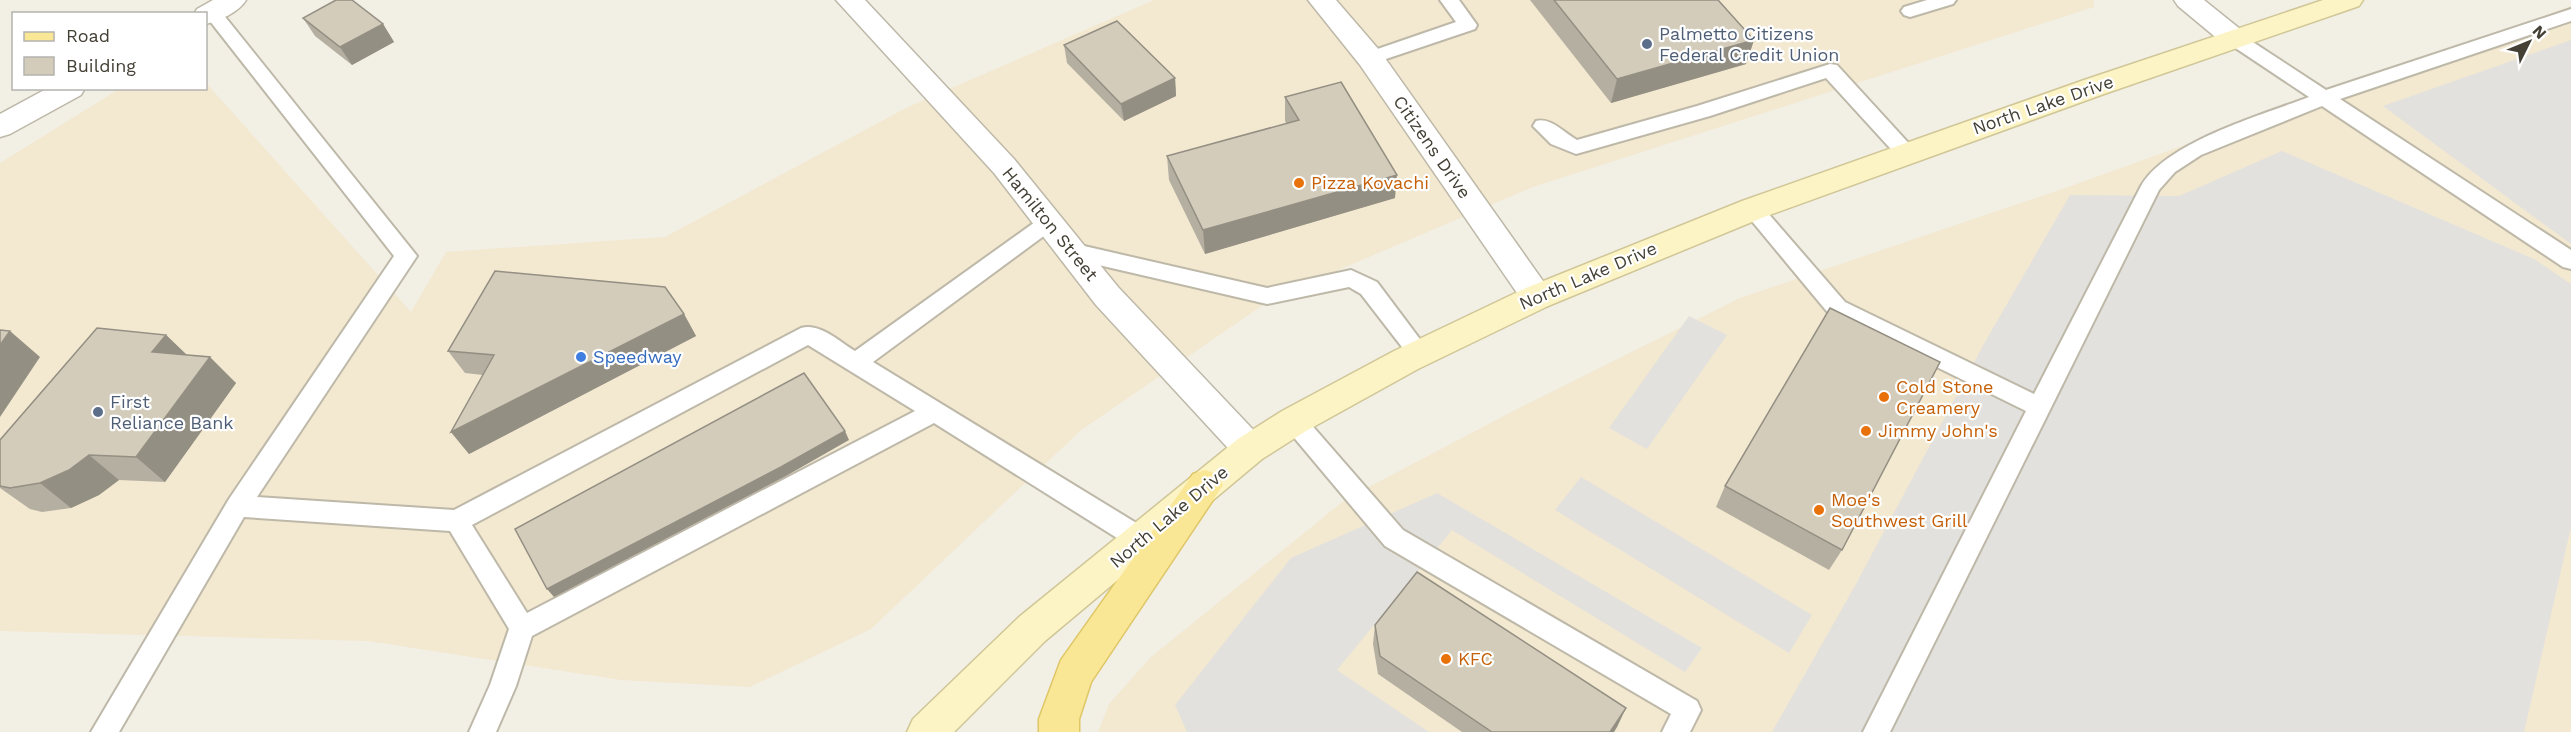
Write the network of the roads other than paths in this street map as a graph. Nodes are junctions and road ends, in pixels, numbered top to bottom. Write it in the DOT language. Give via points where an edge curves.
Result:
graph roads {
  1 [pos="849,0"];
  2 [pos="1321,0"];
  3 [pos="1449,0"];
  4 [pos="1947,0"];
  5 [pos="2187,0"];
  6 [pos="2350,0"];
  7 [pos="217,9"];
  8 [pos="1910,11"];
  9 [pos="2571,15"];
  10 [pos="2235,39"];
  11 [pos="1370,58"];
  12 [pos="67,90"];
  13 [pos="2325,98"];
  14 [pos="1543,126"];
  15 [pos="0,127"];
  16 [pos="1906,153"];
  17 [pos="1753,209"];
  18 [pos="1049,222"];
  19 [pos="1071,251"];
  20 [pos="2571,261"];
  21 [pos="1537,297"];
  22 [pos="1420,354"];
  23 [pos="856,363"];
  24 [pos="2039,407"];
  25 [pos="935,412"];
  26 [pos="1294,421"];
  27 [pos="1250,449"];
  28 [pos="1205,485"];
  29 [pos="238,506"];
  30 [pos="457,521"];
  31 [pos="1142,540"];
  32 [pos="522,628"];
  33 [pos="104,732"];
  34 [pos="482,732"];
  35 [pos="927,732"];
  36 [pos="1059,732"];
  37 [pos="1675,732"];
  38 [pos="1876,732"];
  1 -- 18 [label="street, Hamilton Street" via="1004,166"];
  2 -- 11 [label="street, Citizens Drive"];
  3 -- 11 [label="lane" via="1468,25"];
  4 -- 8 [label="lane"];
  5 -- 10 [label="street"];
  6 -- 10 [label="main road, North Lake Drive"];
  7 -- 29 [label="lane" via="406,256"];
  9 -- 13 [label="lane"];
  10 -- 13 [label="lane"];
  10 -- 16 [label="main road, North Lake Drive"];
  11 -- 21 [label="street, Citizens Drive"];
  12 -- 15 [label="street"];
  13 -- 20 [label="lane"];
  13 -- 24 [label="lane" via="2194,150 2168,167 2151,186"];
  14 -- 16 [label="lane" via="1576,147 1830,70"];
  16 -- 17 [label="main road, North Lake Drive"];
  17 -- 21 [label="main road, North Lake Drive"];
  17 -- 24 [label="lane" via="1837,308"];
  18 -- 19 [label="street, Hamilton Street"];
  18 -- 23 [label="lane"];
  19 -- 22 [label="lane" via="1267,296 1351,278 1370,288"];
  19 -- 27 [label="street, Hamilton Street" via="1107,296"];
  21 -- 22 [label="main road, North Lake Drive"];
  22 -- 26 [label="main road, North Lake Drive"];
  23 -- 25 [label="lane"];
  23 -- 30 [label="lane" via="809,334"];
  24 -- 38 [label="lane"];
  25 -- 31 [label="lane"];
  25 -- 32 [label="lane"];
  26 -- 27 [label="main road, North Lake Drive"];
  26 -- 37 [label="lane" via="1394,538 1688,710"];
  27 -- 28 [label="main road, North Lake Drive"];
  28 -- 31 [label="main road, North Lake Drive"];
  28 -- 36 [label="main road" via="1075,673 1059,719"];
  29 -- 30 [label="lane"];
  29 -- 33 [label="lane"];
  30 -- 32 [label="lane"];
  31 -- 35 [label="main road, North Lake Drive" via="1032,629"];
  32 -- 34 [label="lane"];
}
